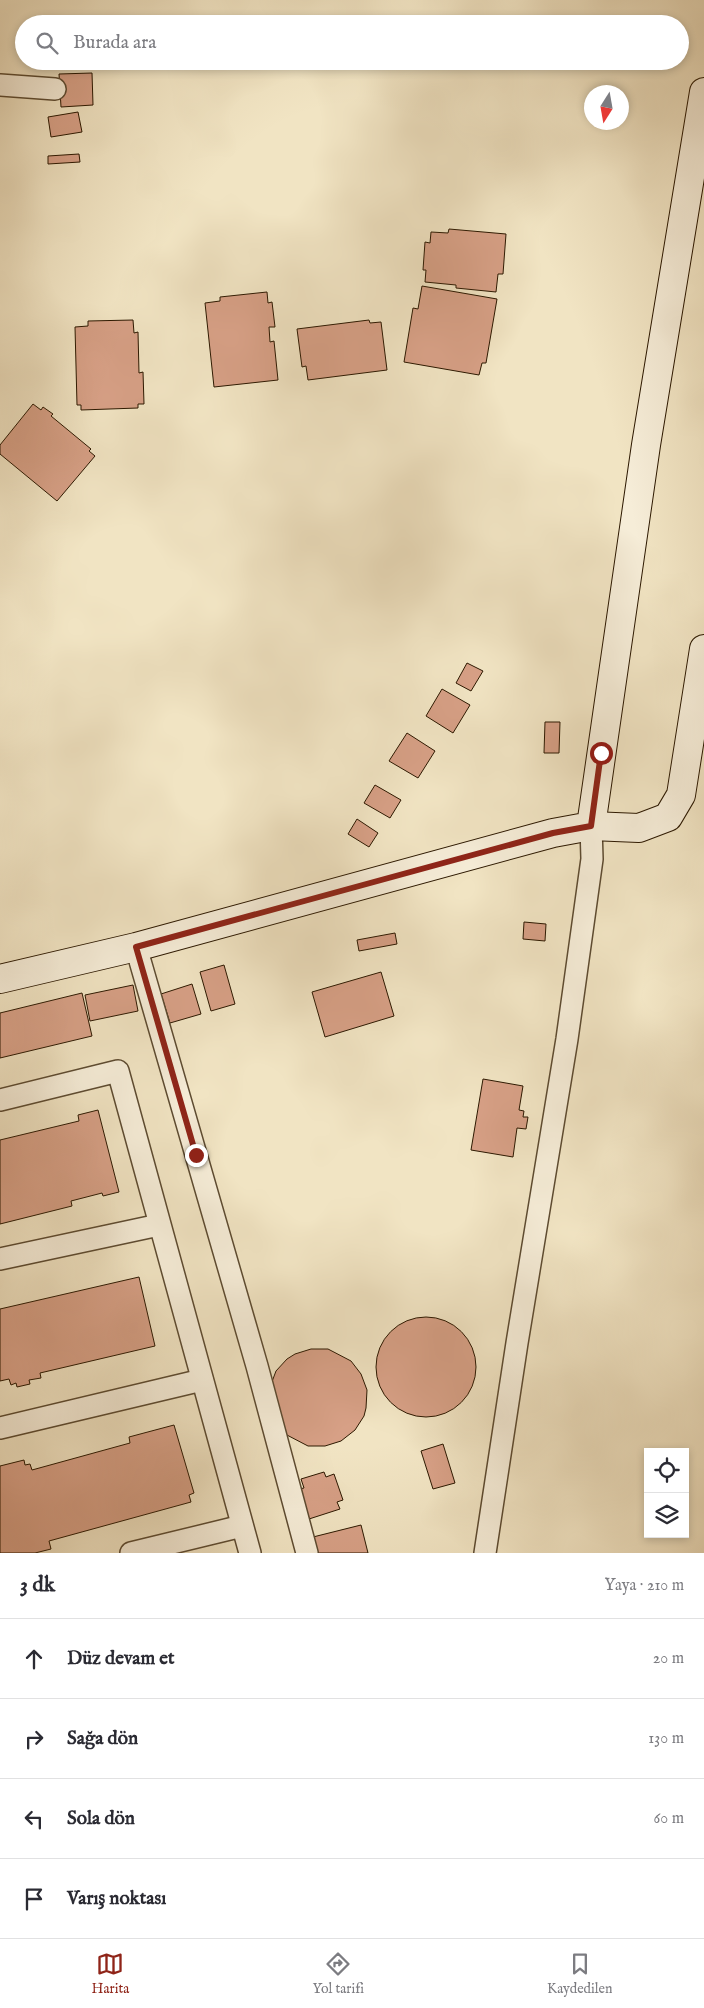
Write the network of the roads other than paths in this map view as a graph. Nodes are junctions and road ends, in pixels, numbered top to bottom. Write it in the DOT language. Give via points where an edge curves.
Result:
graph roads {
  1 [pos="0,86"];
  2 [pos="55,89"];
  3 [pos="704,92"];
  4 [pos="704,648"];
  5 [pos="591,826"];
  6 [pos="136,947"];
  7 [pos="0,979"];
  8 [pos="0,1100"];
  9 [pos="159,1225"];
  10 [pos="0,1259"];
  11 [pos="202,1380"];
  12 [pos="0,1428"];
  13 [pos="242,1526"];
  14 [pos="131,1553"];
  15 [pos="250,1553"];
  16 [pos="307,1553"];
  17 [pos="485,1553"];
  1 -- 2 [label="street"];
  3 -- 5 [label="main road" via="646,445"];
  4 -- 5 [label="main road" via="681,795 668,817 639,828"];
  5 -- 6 [label="main road" via="553,833"];
  5 -- 17 [label="street" via="592,859 567,1039"];
  6 -- 7 [label="main road"];
  6 -- 16 [label="street" via="257,1366"];
  8 -- 9 [label="street" via="118,1071"];
  9 -- 10 [label="street"];
  9 -- 11 [label="street"];
  11 -- 12 [label="street"];
  11 -- 13 [label="street"];
  13 -- 14 [label="street"];
  13 -- 15 [label="street"];
}
